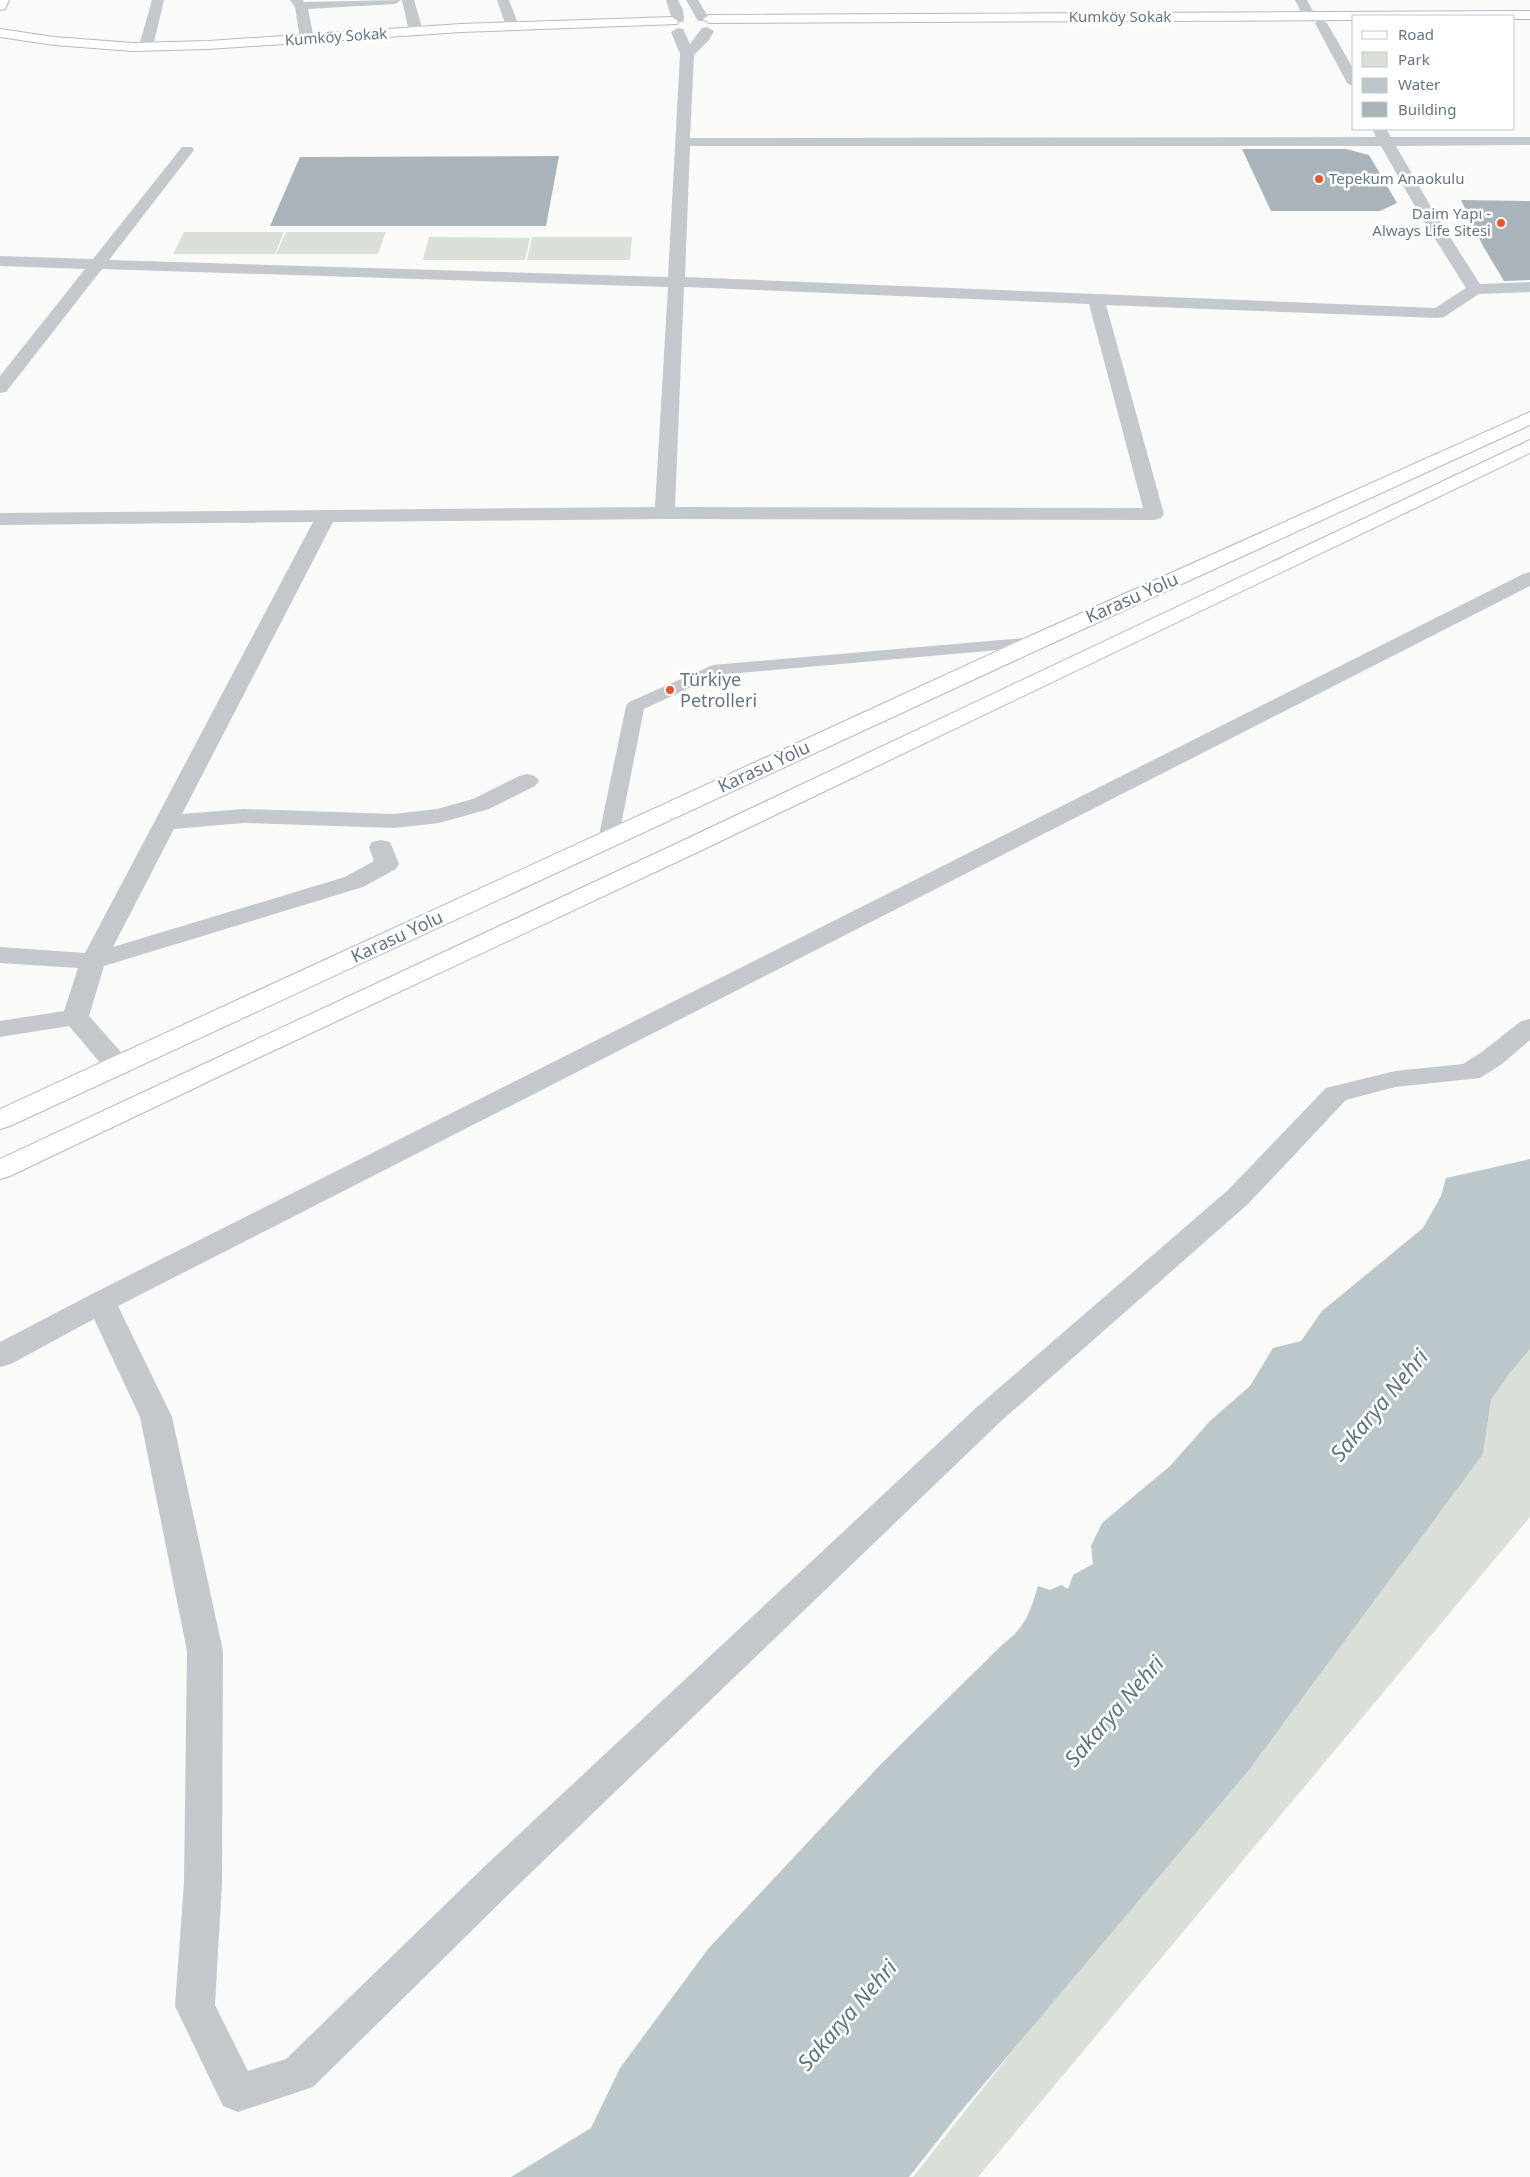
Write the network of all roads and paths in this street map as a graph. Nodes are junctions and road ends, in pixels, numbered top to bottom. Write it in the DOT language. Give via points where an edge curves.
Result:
graph roads {
  1 [pos="3,0"];
  2 [pos="158,0"];
  3 [pos="395,0"];
  4 [pos="408,0"];
  5 [pos="504,0"];
  6 [pos="672,0"];
  7 [pos="692,0"];
  8 [pos="1301,0"];
  9 [pos="299,3"];
  10 [pos="0,6"];
  11 [pos="1309,15"];
  12 [pos="1530,15"];
  13 [pos="1515,22"];
  14 [pos="1530,22"];
  15 [pos="1321,23"];
  16 [pos="1352,23"];
  17 [pos="675,25"];
  18 [pos="707,25"];
  19 [pos="512,26"];
  20 [pos="416,31"];
  21 [pos="0,33"];
  22 [pos="307,39"];
  23 [pos="0,44"];
  24 [pos="146,46"];
  25 [pos="687,54"];
  26 [pos="1352,79"];
  27 [pos="1383,135"];
  28 [pos="683,142"];
  29 [pos="1530,142"];
  30 [pos="187,150"];
  31 [pos="0,261"];
  32 [pos="99,264"];
  33 [pos="676,282"];
  34 [pos="1530,287"];
  35 [pos="1475,288"];
  36 [pos="1096,299"];
  37 [pos="0,388"];
  38 [pos="1530,418"];
  39 [pos="1530,446"];
  40 [pos="665,514"];
  41 [pos="326,516"];
  42 [pos="0,519"];
  43 [pos="1530,578"];
  44 [pos="1036,642"];
  45 [pos="527,781"];
  46 [pos="166,823"];
  47 [pos="608,840"];
  48 [pos="381,847"];
  49 [pos="0,955"];
  50 [pos="93,962"];
  51 [pos="75,1017"];
  52 [pos="1530,1027"];
  53 [pos="0,1030"];
  54 [pos="118,1066"];
  55 [pos="0,1120"];
  56 [pos="0,1170"];
  57 [pos="101,1302"];
  58 [pos="0,1356"];
  1 -- 10 [label="main road"];
  2 -- 24 [label="street"];
  3 -- 9 [label="street"];
  4 -- 20 [label="street"];
  5 -- 19 [label="street"];
  6 -- 17 [label="street" via="677,10"];
  7 -- 18 [label="street"];
  8 -- 11 [label="street"];
  9 -- 22 [label="street"];
  11 -- 12 [label="main road, Kumköy Sokak"];
  11 -- 18 [label="main road, Kumköy Sokak"];
  13 -- 14 [label="main road"];
  15 -- 16 [label="main road, Kumköy Sokak"];
  15 -- 18 [label="main road, Kumköy Sokak"];
  15 -- 26 [label="street"];
  17 -- 18 [label="main road"];
  17 -- 19 [label="main road, Kumköy Sokak"];
  17 -- 23 [label="main road, Kumköy Sokak" via="204,49 130,50"];
  17 -- 25 [label="street"];
  18 -- 25 [label="street" via="704,36"];
  19 -- 20 [label="main road, Kumköy Sokak"];
  20 -- 22 [label="main road, Kumköy Sokak"];
  21 -- 24 [label="main road, Kumköy Sokak" via="64,42"];
  22 -- 24 [label="main road, Kumköy Sokak"];
  25 -- 28 [label="street"];
  27 -- 28 [label="street"];
  27 -- 29 [label="street"];
  27 -- 35 [label="street" via="1426,212"];
  28 -- 33 [label="street"];
  30 -- 32 [label="street"];
  31 -- 32 [label="street"];
  32 -- 33 [label="street"];
  32 -- 37 [label="street"];
  33 -- 36 [label="street"];
  33 -- 40 [label="street"];
  34 -- 35 [label="street"];
  35 -- 36 [label="street" via="1438,313"];
  36 -- 40 [label="street" via="1154,514"];
  38 -- 44 [label="main road, Karasu Yolu"];
  39 -- 56 [label="main road"];
  40 -- 41 [label="street"];
  41 -- 42 [label="street"];
  41 -- 46 [label="street"];
  43 -- 57 [label="street"];
  44 -- 47 [label="main road, Karasu Yolu"];
  44 -- 47 [label="lane" via="714,670 635,706"];
  45 -- 46 [label="street" via="481,804 439,816 394,820 244,816"];
  46 -- 50 [label="street"];
  47 -- 54 [label="main road, Karasu Yolu"];
  48 -- 50 [label="street" via="387,864 354,882"];
  49 -- 50 [label="street"];
  50 -- 51 [label="street"];
  51 -- 53 [label="street"];
  51 -- 54 [label="street"];
  52 -- 57 [label="street" via="1470,1072 1395,1079 1336,1094 1238,1197 988,1416 499,1878 299,2074 238,2092 195,2006 203,1883 205,1651 156,1417"];
  54 -- 55 [label="main road, Karasu Yolu"];
  57 -- 58 [label="street"];
}
